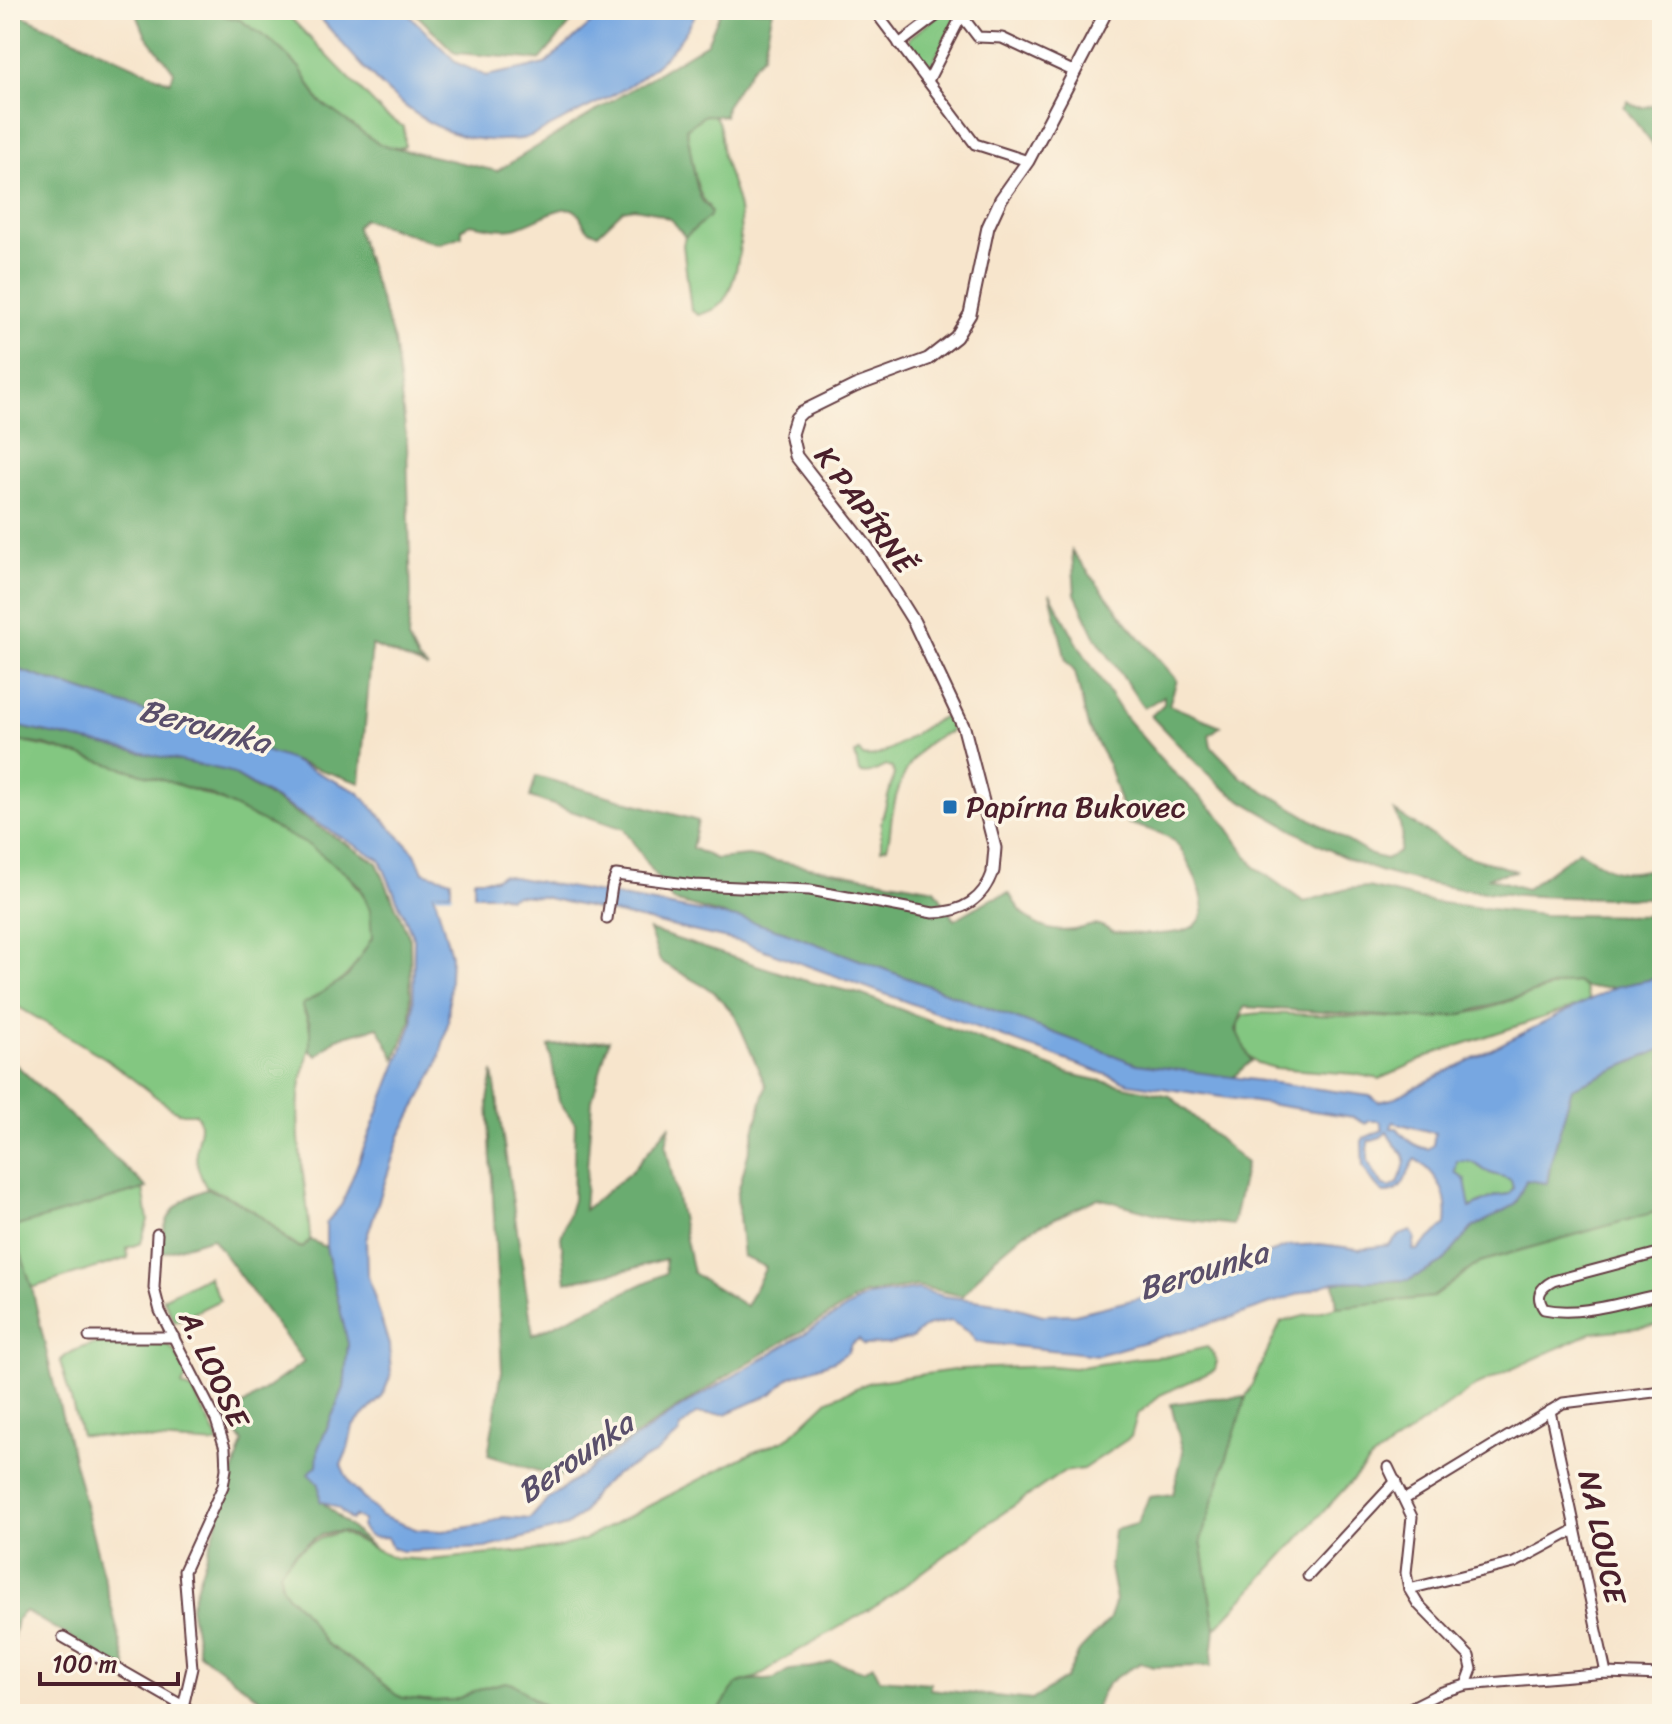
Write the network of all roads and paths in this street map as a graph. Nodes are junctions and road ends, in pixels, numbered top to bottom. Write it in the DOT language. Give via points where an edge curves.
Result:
graph roads {
  1 [pos="874,10"];
  2 [pos="944,10"];
  3 [pos="1107,10"];
  4 [pos="963,13"];
  5 [pos="899,44"];
  6 [pos="1075,72"];
  7 [pos="928,81"];
  8 [pos="1028,161"];
  9 [pos="993,871"];
  10 [pos="607,919"];
  11 [pos="157,1234"];
  12 [pos="1662,1252"];
  13 [pos="1662,1294"];
  14 [pos="89,1337"];
  15 [pos="174,1337"];
  16 [pos="1662,1391"];
  17 [pos="1550,1411"];
  18 [pos="1388,1467"];
  19 [pos="1396,1481"];
  20 [pos="1405,1499"];
  21 [pos="1575,1530"];
  22 [pos="1308,1576"];
  23 [pos="1409,1589"];
  24 [pos="63,1637"];
  25 [pos="1606,1673"];
  26 [pos="1662,1675"];
  27 [pos="1466,1685"];
  28 [pos="183,1707"];
  29 [pos="197,1714"];
  30 [pos="1399,1714"];
  1 -- 5 [label="street"];
  2 -- 5 [label="street"];
  3 -- 6 [label="street, K PAPÍRNĚ"];
  4 -- 6 [label="street" via="978,37 1002,38"];
  4 -- 7 [label="street"];
  5 -- 7 [label="street"];
  6 -- 8 [label="street, K PAPÍRNĚ"];
  7 -- 8 [label="street" via="975,144"];
  8 -- 9 [label="street, K PAPÍRNĚ" via="988,227 970,314 956,337 928,359 802,412 791,434 796,456 867,547 914,622 964,728 995,848"];
  9 -- 10 [label="street" via="971,904 949,913 781,887 694,885 616,875"];
  11 -- 15 [label="street, A. LOOSE" via="154,1288"];
  12 -- 13 [label="street" via="1553,1281 1539,1294 1544,1309 1577,1311"];
  14 -- 15 [label="street"];
  15 -- 28 [label="street, A. LOOSE" via="216,1420 226,1469 184,1571 192,1668"];
  16 -- 17 [label="street" via="1563,1403"];
  17 -- 20 [label="street"];
  17 -- 21 [label="street, NA LOUCE"];
  18 -- 19 [label="street"];
  19 -- 20 [label="street"];
  19 -- 22 [label="street"];
  20 -- 23 [label="street" via="1412,1517"];
  21 -- 23 [label="street" via="1514,1563"];
  21 -- 25 [label="street, NA LOUCE"];
  23 -- 27 [label="street" via="1469,1656 1472,1669"];
  24 -- 28 [label="street"];
  25 -- 26 [label="street"];
  25 -- 27 [label="street"];
  27 -- 30 [label="street"];
  28 -- 29 [label="street"];
}
